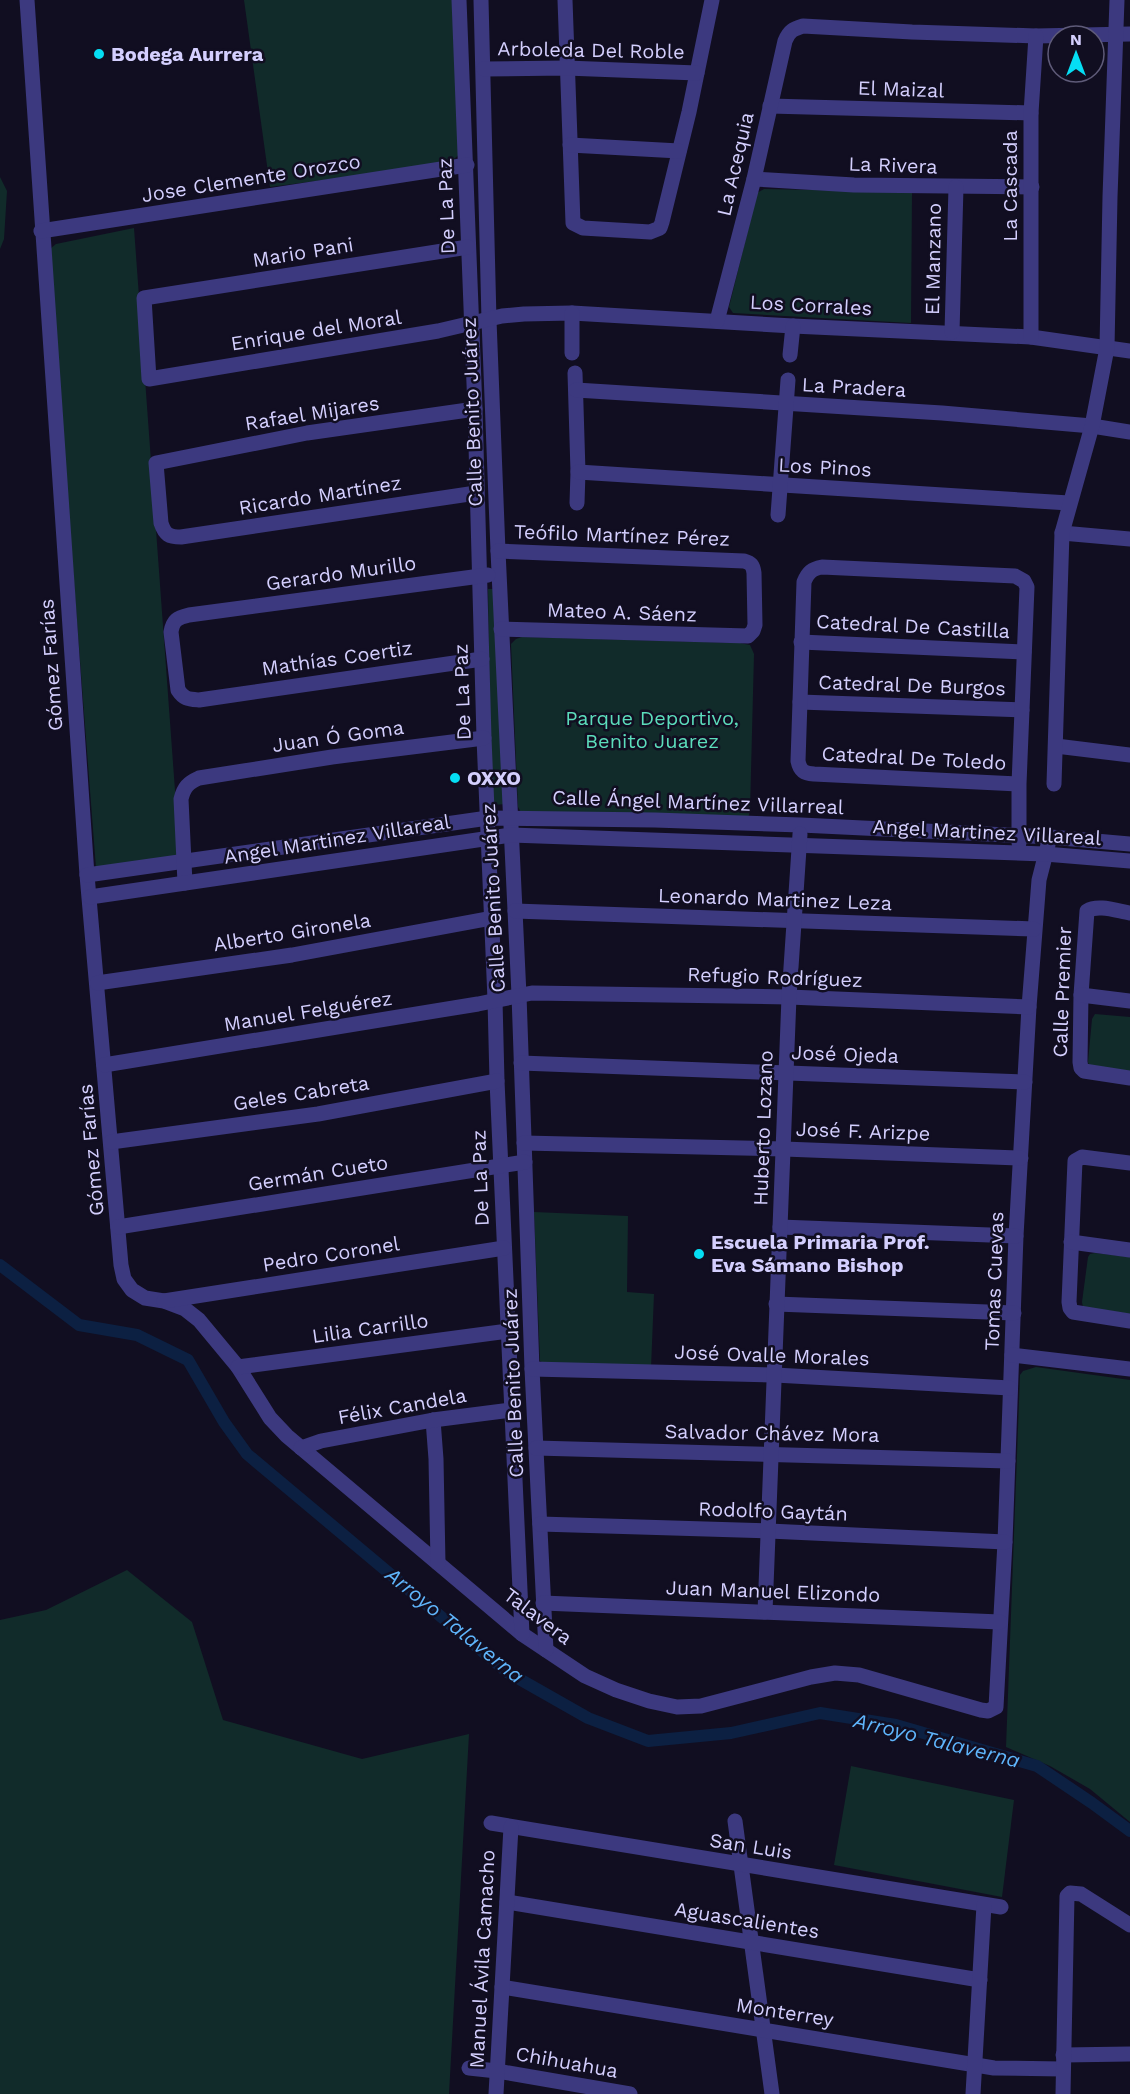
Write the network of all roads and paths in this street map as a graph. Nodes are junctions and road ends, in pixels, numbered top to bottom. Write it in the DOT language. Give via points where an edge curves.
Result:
graph roads {
  1 [pos="27,0"];
  2 [pos="459,0"];
  3 [pos="481,0"];
  4 [pos="564,0"];
  5 [pos="712,0"];
  6 [pos="1117,0"];
  7 [pos="1123,34"];
  8 [pos="1036,36"];
  9 [pos="566,68"];
  10 [pos="484,69"];
  11 [pos="697,73"];
  12 [pos="770,106"];
  13 [pos="1031,113"];
  14 [pos="570,145"];
  15 [pos="680,151"];
  16 [pos="467,165"];
  17 [pos="754,179"];
  18 [pos="956,187"];
  19 [pos="1032,187"];
  20 [pos="41,231"];
  21 [pos="468,247"];
  22 [pos="572,313"];
  23 [pos="489,320"];
  24 [pos="717,321"];
  25 [pos="472,325"];
  26 [pos="793,326"];
  27 [pos="952,332"];
  28 [pos="1031,337"];
  29 [pos="1107,348"];
  30 [pos="1130,351"];
  31 [pos="572,353"];
  32 [pos="790,355"];
  33 [pos="575,373"];
  34 [pos="149,380"];
  35 [pos="788,380"];
  36 [pos="576,390"];
  37 [pos="787,404"];
  38 [pos="475,409"];
  39 [pos="1092,426"];
  40 [pos="1130,432"];
  41 [pos="578,472"];
  42 [pos="782,485"];
  43 [pos="476,493"];
  44 [pos="577,503"];
  45 [pos="1069,503"];
  46 [pos="778,515"];
  47 [pos="1062,533"];
  48 [pos="170,537"];
  49 [pos="1130,539"];
  50 [pos="498,551"];
  51 [pos="499,574"];
  52 [pos="480,575"];
  53 [pos="501,629"];
  54 [pos="741,637"];
  55 [pos="801,642"];
  56 [pos="1024,652"];
  57 [pos="482,659"];
  58 [pos="198,700"];
  59 [pos="800,702"];
  60 [pos="1022,710"];
  61 [pos="484,738"];
  62 [pos="1056,746"];
  63 [pos="1130,755"];
  64 [pos="1019,784"];
  65 [pos="1054,784"];
  66 [pos="511,817"];
  67 [pos="488,818"];
  68 [pos="801,825"];
  69 [pos="512,835"];
  70 [pos="1020,835"];
  71 [pos="489,837"];
  72 [pos="1050,837"];
  73 [pos="800,844"];
  74 [pos="1130,844"];
  75 [pos="1019,853"];
  76 [pos="1045,854"];
  77 [pos="184,861"];
  78 [pos="1130,861"];
  79 [pos="87,875"];
  80 [pos="185,883"];
  81 [pos="90,897"];
  82 [pos="515,911"];
  83 [pos="1130,913"];
  84 [pos="492,918"];
  85 [pos="794,920"];
  86 [pos="1034,930"];
  87 [pos="97,982"];
  88 [pos="519,995"];
  89 [pos="1081,995"];
  90 [pos="789,997"];
  91 [pos="495,1000"];
  92 [pos="1130,1001"];
  93 [pos="1029,1007"];
  94 [pos="520,1063"];
  95 [pos="104,1065"];
  96 [pos="787,1073"];
  97 [pos="1130,1078"];
  98 [pos="497,1081"];
  99 [pos="1025,1082"];
  100 [pos="111,1142"];
  101 [pos="524,1143"];
  102 [pos="784,1149"];
  103 [pos="1021,1158"];
  104 [pos="525,1162"];
  105 [pos="1130,1163"];
  106 [pos="501,1165"];
  107 [pos="118,1227"];
  108 [pos="780,1227"];
  109 [pos="1016,1236"];
  110 [pos="1071,1242"];
  111 [pos="504,1248"];
  112 [pos="1130,1250"];
  113 [pos="164,1301"];
  114 [pos="776,1304"];
  115 [pos="1014,1313"];
  116 [pos="1130,1321"];
  117 [pos="508,1331"];
  118 [pos="1012,1355"];
  119 [pos="238,1367"];
  120 [pos="532,1369"];
  121 [pos="1130,1369"];
  122 [pos="776,1375"];
  123 [pos="1010,1388"];
  124 [pos="512,1410"];
  125 [pos="434,1420"];
  126 [pos="301,1448"];
  127 [pos="536,1448"];
  128 [pos="771,1455"];
  129 [pos="1008,1461"];
  130 [pos="540,1524"];
  131 [pos="769,1531"];
  132 [pos="1005,1542"];
  133 [pos="438,1563"];
  134 [pos="543,1603"];
  135 [pos="765,1612"];
  136 [pos="1000,1622"];
  137 [pos="522,1634"];
  138 [pos="546,1650"];
  139 [pos="993,1709"];
  140 [pos="735,1821"];
  141 [pos="491,1823"];
  142 [pos="511,1827"];
  143 [pos="740,1865"];
  144 [pos="507,1902"];
  145 [pos="984,1905"];
  146 [pos="1001,1907"];
  147 [pos="1130,1925"];
  148 [pos="751,1942"];
  149 [pos="980,1980"];
  150 [pos="502,1987"];
  151 [pos="764,2030"];
  152 [pos="1130,2054"];
  153 [pos="1063,2062"];
  154 [pos="975,2064"];
  155 [pos="469,2068"];
  156 [pos="497,2071"];
  157 [pos="496,2094"];
  158 [pos="630,2094"];
  159 [pos="772,2094"];
  160 [pos="973,2094"];
  161 [pos="1063,2094"];
  1 -- 20 [label="street, Gómez Farías"];
  2 -- 16 [label="street, De La Paz"];
  3 -- 10 [label="street, Calle Benito Juárez"];
  4 -- 9 [label="street"];
  5 -- 11 [label="street"];
  6 -- 7 [label="street"];
  7 -- 8 [label="street"];
  7 -- 29 [label="street" via="1110,197"];
  8 -- 12 [label="street, La Acequia" via="803,26 788,34"];
  8 -- 13 [label="street, La Cascada"];
  9 -- 10 [label="street, Arboleda Del Roble"];
  9 -- 11 [label="street, Arboleda Del Roble"];
  9 -- 14 [label="street"];
  10 -- 23 [label="street, Calle Benito Juárez"];
  11 -- 15 [label="street"];
  12 -- 13 [label="street, El Maizal"];
  12 -- 17 [label="street, La Acequia"];
  13 -- 19 [label="street, La Cascada"];
  14 -- 15 [label="street"];
  14 -- 15 [label="street" via="573,223 583,228 650,232 660,228"];
  16 -- 20 [label="street, Jose Clemente Orozco"];
  16 -- 21 [label="street, De La Paz"];
  17 -- 18 [label="street, La Rivera"];
  17 -- 24 [label="street, La Acequia"];
  18 -- 19 [label="street, La Rivera"];
  18 -- 27 [label="street, El Manzano"];
  19 -- 28 [label="street, La Cascada"];
  20 -- 79 [label="street, Gómez Farías"];
  21 -- 25 [label="street, De La Paz"];
  21 -- 34 [label="street, Mario Pani" via="144,298"];
  22 -- 23 [label="street, Los Corrales" via="524,314"];
  22 -- 24 [label="street, Los Corrales"];
  22 -- 31 [label="street"];
  23 -- 25 [label="street, Enrique del Moral"];
  23 -- 50 [label="street, Calle Benito Juárez"];
  24 -- 26 [label="street, Los Corrales"];
  25 -- 34 [label="street, Enrique del Moral"];
  25 -- 38 [label="street, De La Paz"];
  26 -- 27 [label="street, Los Corrales"];
  26 -- 32 [label="street"];
  27 -- 28 [label="street, Los Corrales"];
  28 -- 29 [label="street, Los Corrales"];
  29 -- 30 [label="street, Los Corrales"];
  29 -- 39 [label="street"];
  33 -- 36 [label="street"];
  35 -- 37 [label="street"];
  36 -- 37 [label="street, La Pradera"];
  36 -- 41 [label="street"];
  37 -- 39 [label="street, La Pradera"];
  37 -- 42 [label="street"];
  38 -- 43 [label="street, De La Paz"];
  38 -- 48 [label="street, Rafael Mijares" via="307,433 156,463 161,524"];
  39 -- 40 [label="street, La Pradera"];
  39 -- 45 [label="street"];
  41 -- 42 [label="street, Los Pinos"];
  41 -- 44 [label="street"];
  42 -- 45 [label="street, Los Pinos"];
  42 -- 46 [label="street"];
  43 -- 48 [label="street, Ricardo Martínez"];
  43 -- 52 [label="street, De La Paz"];
  45 -- 47 [label="street"];
  47 -- 49 [label="street"];
  47 -- 62 [label="street"];
  50 -- 51 [label="street, Calle Benito Juárez"];
  50 -- 54 [label="street, Teófilo Martínez Pérez" via="750,562 755,625 753,632"];
  51 -- 52 [label="street, Gerardo Murillo"];
  51 -- 53 [label="street, Calle Benito Juárez"];
  52 -- 57 [label="street, De La Paz"];
  52 -- 58 [label="street, Gerardo Murillo" via="177,618 172,623 172,643 178,690 183,697"];
  53 -- 54 [label="street, Mateo A. Sáenz"];
  53 -- 66 [label="street, Calle Benito Juárez"];
  55 -- 56 [label="street, Catedral De Castilla"];
  55 -- 56 [label="street, Catedral De Toledo" via="804,582 807,573 822,567 1021,578 1027,587"];
  55 -- 59 [label="street, Catedral De Toledo"];
  56 -- 60 [label="street"];
  57 -- 58 [label="street, Mathías Coertiz"];
  57 -- 61 [label="street, De La Paz"];
  59 -- 60 [label="street, Catedral De Burgos"];
  59 -- 64 [label="street, Catedral De Toledo" via="798,761 805,773"];
  60 -- 64 [label="street"];
  61 -- 67 [label="street, De La Paz"];
  61 -- 77 [label="street, Juan Ó Goma" via="199,778 189,783 181,799"];
  62 -- 63 [label="street"];
  62 -- 65 [label="street"];
  64 -- 70 [label="street"];
  66 -- 67 [label="street, Calle Ángel Martínez Villarreal"];
  66 -- 68 [label="street, Calle Ángel Martínez Villarreal"];
  66 -- 69 [label="street, Calle Benito Juárez"];
  67 -- 71 [label="street, De La Paz"];
  67 -- 77 [label="street, Calle Ángel Martínez Villarreal"];
  68 -- 70 [label="street, Calle Ángel Martínez Villarreal"];
  68 -- 73 [label="street, Huberto Lozano"];
  69 -- 71 [label="street, Angel Martinez Villareal"];
  69 -- 73 [label="street, Angel Martinez Villareal"];
  69 -- 82 [label="street, Calle Benito Juárez"];
  70 -- 72 [label="street, Calle Ángel Martínez Villarreal"];
  70 -- 75 [label="street"];
  71 -- 80 [label="street, Angel Martinez Villareal"];
  71 -- 84 [label="street, De La Paz"];
  72 -- 74 [label="street, Calle Ángel Martínez Villarreal"];
  72 -- 76 [label="street, Tomas Cuevas"];
  73 -- 75 [label="street, Angel Martinez Villareal"];
  73 -- 85 [label="street, Huberto Lozano"];
  75 -- 76 [label="street, Angel Martinez Villareal"];
  76 -- 78 [label="street, Angel Martinez Villareal"];
  76 -- 86 [label="street, Tomas Cuevas"];
  77 -- 79 [label="street, Calle Ángel Martínez Villarreal"];
  77 -- 80 [label="street"];
  79 -- 81 [label="street, Gómez Farías"];
  80 -- 81 [label="street, Angel Martinez Villareal"];
  81 -- 87 [label="street, Gómez Farías"];
  82 -- 85 [label="street, Leonardo Martinez Leza"];
  82 -- 88 [label="street, Calle Benito Juárez"];
  83 -- 89 [label="street, Calle Premier" via="1098,908 1087,911"];
  84 -- 87 [label="street, Alberto Gironela" via="292,955"];
  84 -- 91 [label="street, De La Paz"];
  85 -- 86 [label="street, Leonardo Martinez Leza"];
  85 -- 90 [label="street, Huberto Lozano"];
  86 -- 93 [label="street, Tomas Cuevas"];
  87 -- 95 [label="street, Gómez Farías"];
  88 -- 90 [label="street, Refugio Rodríguez"];
  88 -- 91 [label="street, Manuel Felguérez"];
  88 -- 94 [label="street, Calle Benito Juárez"];
  89 -- 92 [label="street"];
  89 -- 97 [label="street, Calle Premier" via="1081,1068"];
  90 -- 93 [label="street, Refugio Rodríguez"];
  90 -- 96 [label="street, Huberto Lozano"];
  91 -- 95 [label="street, Manuel Felguérez"];
  91 -- 98 [label="street, De La Paz"];
  93 -- 99 [label="street, Tomas Cuevas"];
  94 -- 96 [label="street, José Ojeda"];
  94 -- 101 [label="street, Calle Benito Juárez"];
  95 -- 100 [label="street, Gómez Farías"];
  96 -- 99 [label="street, José Ojeda"];
  96 -- 102 [label="street, Huberto Lozano"];
  98 -- 100 [label="street, Geles Cabreta" via="318,1114"];
  98 -- 106 [label="street, De La Paz"];
  99 -- 103 [label="street, Tomas Cuevas"];
  100 -- 107 [label="street, Gómez Farías"];
  101 -- 102 [label="street, José F. Arizpe"];
  101 -- 104 [label="street, Calle Benito Juárez"];
  102 -- 103 [label="street, José F. Arizpe"];
  102 -- 108 [label="street, Huberto Lozano"];
  103 -- 109 [label="street, Tomas Cuevas"];
  104 -- 106 [label="street, Germán Cueto"];
  104 -- 120 [label="street, Calle Benito Juárez"];
  105 -- 110 [label="street" via="1082,1157 1075,1161"];
  106 -- 107 [label="street, Germán Cueto"];
  106 -- 111 [label="street, De La Paz"];
  107 -- 113 [label="street, Gómez Farías" via="124,1279 145,1298"];
  108 -- 109 [label="street"];
  108 -- 114 [label="street, Huberto Lozano"];
  109 -- 115 [label="street, Tomas Cuevas"];
  110 -- 112 [label="street"];
  110 -- 116 [label="street" via="1070,1308 1073,1312"];
  111 -- 113 [label="street, Pedro Coronel"];
  111 -- 117 [label="street, De La Paz"];
  113 -- 119 [label="street, Talavera" via="199,1320"];
  114 -- 115 [label="street"];
  114 -- 122 [label="street, Huberto Lozano"];
  115 -- 118 [label="street, Tomas Cuevas"];
  117 -- 119 [label="street, Lilia Carrillo"];
  117 -- 124 [label="street, De La Paz"];
  118 -- 121 [label="street"];
  118 -- 123 [label="street, Tomas Cuevas"];
  119 -- 126 [label="street, Talavera" via="270,1418"];
  120 -- 122 [label="street, José Ovalle Morales"];
  120 -- 127 [label="street, Calle Benito Juárez"];
  122 -- 123 [label="street, José Ovalle Morales"];
  122 -- 128 [label="street, Huberto Lozano"];
  123 -- 129 [label="street, Tomas Cuevas"];
  124 -- 125 [label="street, Félix Candela"];
  124 -- 137 [label="street, De La Paz"];
  125 -- 126 [label="street, Félix Candela"];
  125 -- 133 [label="street"];
  126 -- 133 [label="street, Talavera"];
  127 -- 128 [label="street, Salvador Chávez Mora"];
  127 -- 130 [label="street, Calle Benito Juárez"];
  128 -- 129 [label="street, Salvador Chávez Mora"];
  128 -- 131 [label="street, Huberto Lozano"];
  129 -- 132 [label="street, Tomas Cuevas"];
  130 -- 131 [label="street, Rodolfo Gaytán"];
  130 -- 134 [label="street, Calle Benito Juárez"];
  131 -- 132 [label="street, Rodolfo Gaytán"];
  131 -- 135 [label="street, Huberto Lozano"];
  132 -- 136 [label="street, Tomas Cuevas"];
  133 -- 137 [label="street, Talavera"];
  134 -- 135 [label="street, Juan Manuel Elizondo"];
  134 -- 138 [label="street, Calle Benito Juárez"];
  135 -- 136 [label="street, Juan Manuel Elizondo"];
  136 -- 139 [label="street, Tomas Cuevas" via="997,1702"];
  137 -- 138 [label="street, Talavera"];
  138 -- 139 [label="street, Talavera" via="595,1681 677,1707 701,1706 835,1673 859,1675 981,1710"];
  140 -- 143 [label="street"];
  141 -- 142 [label="street, San Luis"];
  142 -- 143 [label="street, San Luis"];
  142 -- 144 [label="street, Manuel Ávila Camacho"];
  143 -- 145 [label="street, San Luis"];
  143 -- 148 [label="street"];
  144 -- 148 [label="street, Aguascalientes"];
  144 -- 150 [label="street, Manuel Ávila Camacho"];
  145 -- 146 [label="street, San Luis"];
  145 -- 149 [label="street"];
  147 -- 153 [label="street" via="1081,1894 1070,1893 1066,1901"];
  148 -- 149 [label="street, Aguascalientes"];
  148 -- 151 [label="street"];
  149 -- 154 [label="street"];
  150 -- 151 [label="street, Monterrey"];
  150 -- 156 [label="street, Manuel Ávila Camacho"];
  151 -- 154 [label="street, Monterrey"];
  151 -- 159 [label="street"];
  152 -- 153 [label="street, Monterrey"];
  153 -- 154 [label="street, Monterrey" via="994,2067"];
  153 -- 161 [label="street"];
  154 -- 160 [label="street"];
  155 -- 156 [label="street, Chihuahua"];
  156 -- 157 [label="street, Manuel Ávila Camacho"];
  156 -- 158 [label="street, Chihuahua"];
}
